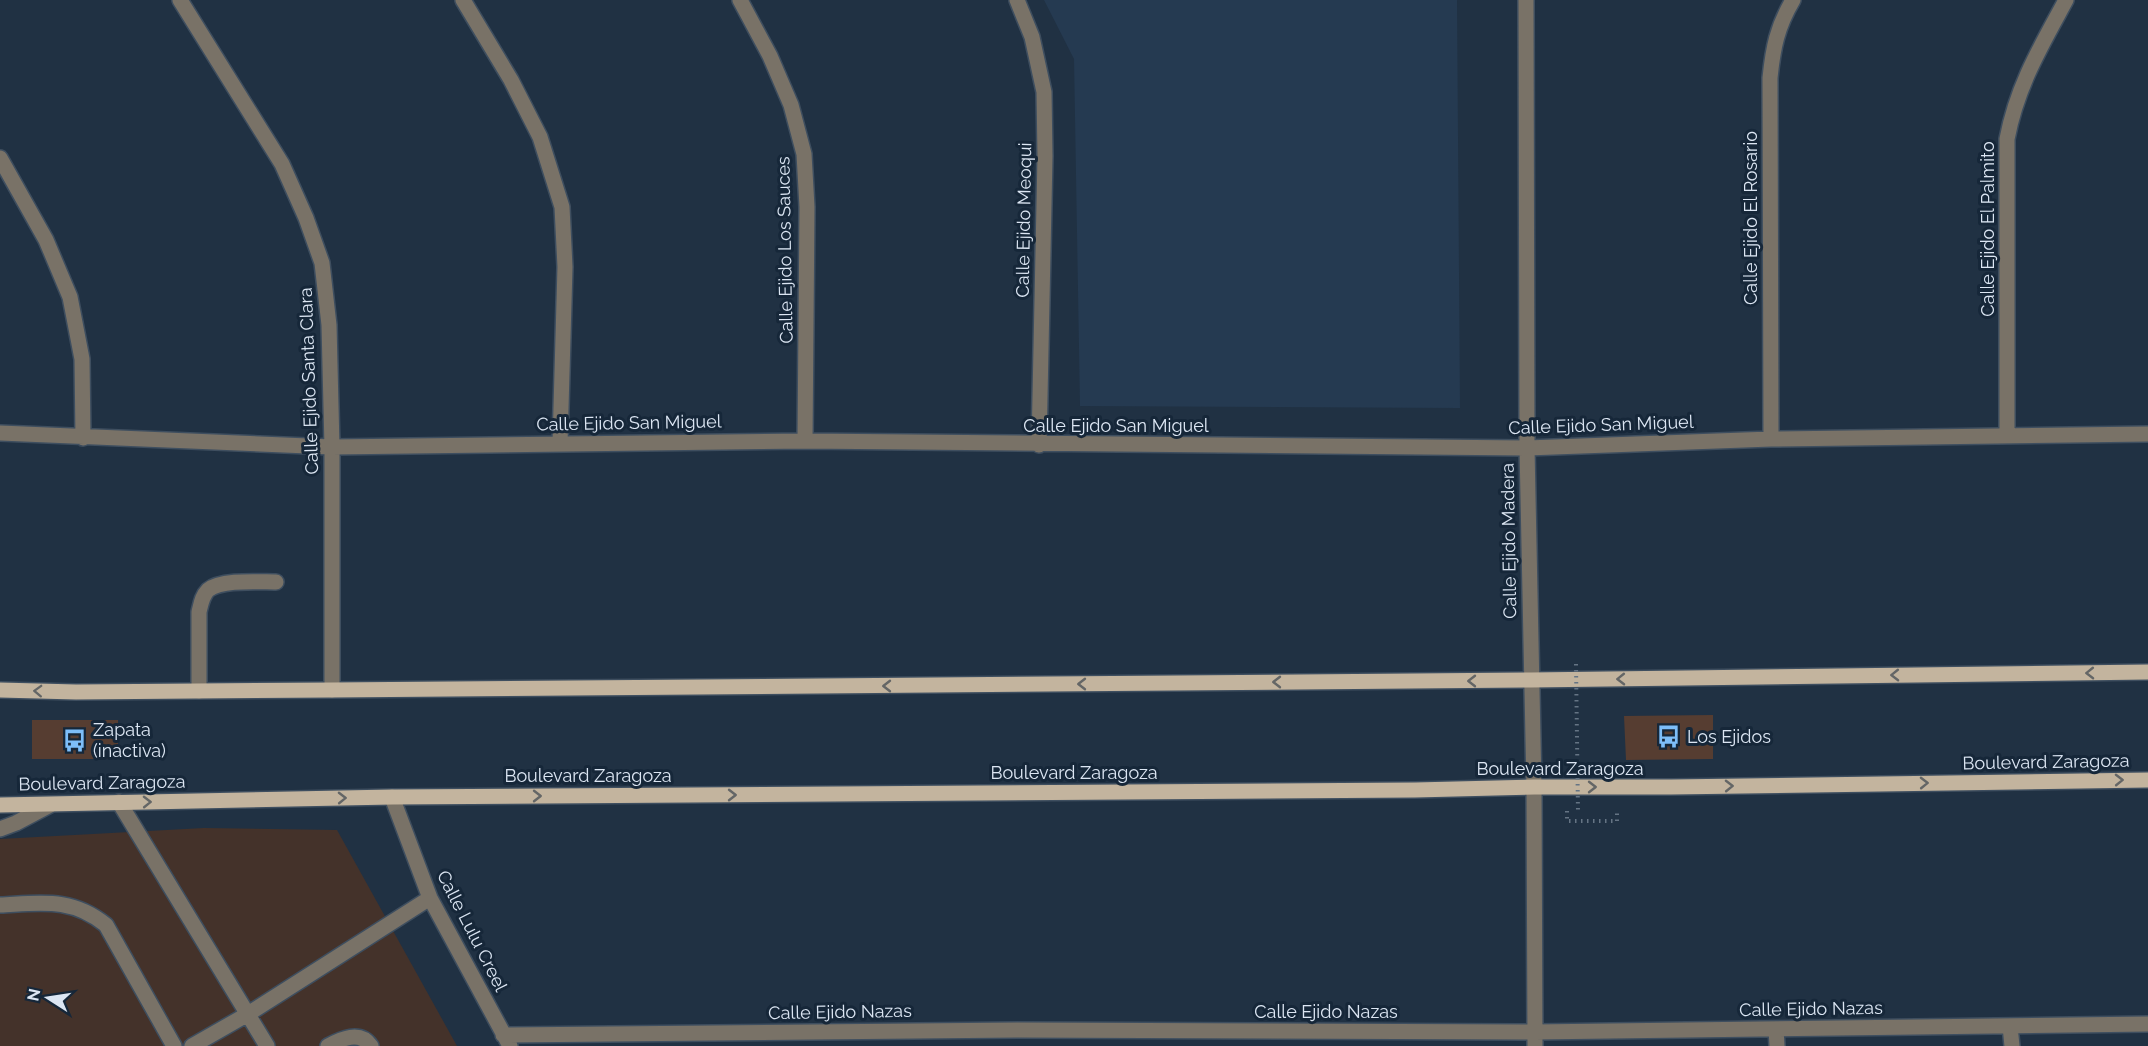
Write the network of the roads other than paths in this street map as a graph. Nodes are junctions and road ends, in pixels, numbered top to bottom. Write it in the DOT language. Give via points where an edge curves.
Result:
graph roads {
  1 [pos="180,0"];
  2 [pos="463,0"];
  3 [pos="740,0"];
  4 [pos="1017,0"];
  5 [pos="1526,0"];
  6 [pos="1793,0"];
  7 [pos="2066,0"];
  8 [pos="0,158"];
  9 [pos="0,433"];
  10 [pos="2148,434"];
  11 [pos="2007,435"];
  12 [pos="83,438"];
  13 [pos="1771,440"];
  14 [pos="805,441"];
  15 [pos="560,443"];
  16 [pos="1039,445"];
  17 [pos="332,447"];
  18 [pos="1527,448"];
  19 [pos="276,582"];
  20 [pos="2148,672"];
  21 [pos="1531,680"];
  22 [pos="0,690"];
  23 [pos="332,690"];
  24 [pos="199,692"];
  25 [pos="2148,780"];
  26 [pos="1534,787"];
  27 [pos="392,797"];
  28 [pos="119,802"];
  29 [pos="0,805"];
  30 [pos="50,805"];
  31 [pos="0,829"];
  32 [pos="430,898"];
  33 [pos="0,905"];
  34 [pos="248,1014"];
  35 [pos="2148,1024"];
  36 [pos="2010,1026"];
  37 [pos="1776,1029"];
  38 [pos="1535,1039"];
  39 [pos="506,1040"];
  40 [pos="174,1046"];
  41 [pos="192,1046"];
  42 [pos="267,1046"];
  43 [pos="328,1046"];
  44 [pos="371,1046"];
  45 [pos="1777,1046"];
  46 [pos="2012,1046"];
  1 -- 17 [label="street, Calle Ejido Santa Clara" via="282,164 322,263 329,325"];
  2 -- 15 [label="street" via="540,137 562,207 565,267"];
  3 -- 14 [label="street, Calle Ejido Los Sauces" via="791,105 804,154"];
  4 -- 16 [label="street, Calle Ejido Meoqui" via="1032,37 1044,92"];
  5 -- 18 [label="street, Calle Ejido Madera"];
  6 -- 13 [label="street, Calle Ejido El Rosario" via="1773,46 1770,78"];
  7 -- 11 [label="street, Calle Ejido El Palmito" via="2030,67 2007,139"];
  8 -- 12 [label="street" via="46,240 70,297 82,359"];
  9 -- 12 [label="street, Calle Ejido San Miguel"];
  10 -- 11 [label="street, Calle Ejido San Miguel"];
  11 -- 13 [label="street, Calle Ejido San Miguel"];
  12 -- 17 [label="street, Calle Ejido San Miguel"];
  13 -- 18 [label="street, Calle Ejido San Miguel"];
  14 -- 15 [label="street, Calle Ejido San Miguel"];
  14 -- 16 [label="street, Calle Ejido San Miguel"];
  15 -- 17 [label="street, Calle Ejido San Miguel"];
  16 -- 18 [label="street, Calle Ejido San Miguel"];
  17 -- 23 [label="street, Calle Ejido Santa Clara"];
  18 -- 21 [label="street, Calle Ejido Madera"];
  19 -- 24 [label="street" via="219,584 201,600"];
  20 -- 21 [label="main road, one-way"];
  21 -- 23 [label="main road, one-way"];
  21 -- 26 [label="street, Calle Ejido Madera"];
  24 -- 22 [label="main road, one-way"];
  23 -- 24 [label="main road"];
  26 -- 25 [label="main road, Boulevard Zaragoza, one-way"];
  27 -- 26 [label="main road, Boulevard Zaragoza, one-way"];
  26 -- 38 [label="street, Calle Ejido Madera"];
  28 -- 27 [label="main road, Boulevard Zaragoza, one-way"];
  27 -- 32 [label="street, Calle Lulu Creel"];
  28 -- 30 [label="main road, Boulevard Zaragoza"];
  28 -- 34 [label="street"];
  29 -- 30 [label="main road, Boulevard Zaragoza"];
  30 -- 31 [label="street"];
  32 -- 34 [label="street"];
  32 -- 39 [label="street, Calle Lulu Creel"];
  33 -- 40 [label="street" via="50,902 74,906 106,925"];
  34 -- 41 [label="street"];
  34 -- 42 [label="street"];
  35 -- 36 [label="street, Calle Ejido Nazas"];
  36 -- 37 [label="street, Calle Ejido Nazas"];
  36 -- 46 [label="street"];
  37 -- 38 [label="street, Calle Ejido Nazas"];
  37 -- 45 [label="street"];
  38 -- 39 [label="street, Calle Ejido Nazas" via="1017,1030"];
  43 -- 44 [label="street" via="351,1037"];
}
